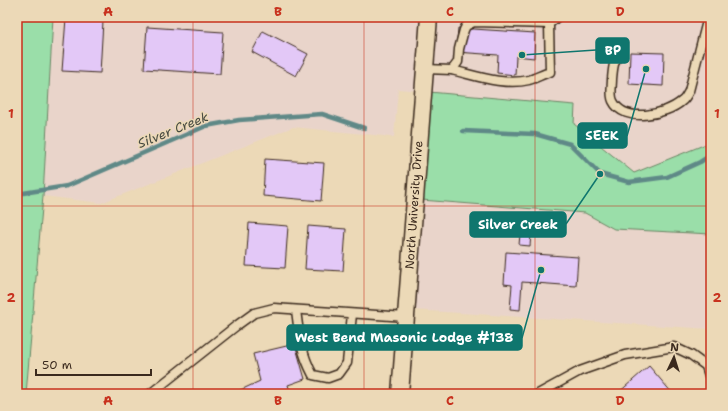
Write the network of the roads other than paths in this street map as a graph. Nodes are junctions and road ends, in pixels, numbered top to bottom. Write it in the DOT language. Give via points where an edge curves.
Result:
graph roads {
  1 [pos="429,17"];
  2 [pos="557,17"];
  3 [pos="708,17"];
  4 [pos="549,24"];
  5 [pos="620,53"];
  6 [pos="425,69"];
  7 [pos="452,70"];
  8 [pos="296,310"];
  9 [pos="352,314"];
  10 [pos="406,317"];
  11 [pos="711,382"];
  12 [pos="552,391"];
  13 [pos="150,394"];
  14 [pos="400,394"];
  15 [pos="538,394"];
  1 -- 6 [label="street, North University Drive"];
  2 -- 4 [label="lane"];
  3 -- 5 [label="lane" via="689,91 683,101 671,108 656,114 640,115 626,113 617,107 612,99 611,90 613,66"];
  4 -- 7 [label="lane" via="474,22 464,30 458,62"];
  4 -- 7 [label="lane" via="550,72 530,80 506,81 485,79"];
  6 -- 7 [label="lane"];
  6 -- 10 [label="street, North University Drive"];
  8 -- 9 [label="lane"];
  8 -- 9 [label="lane" via="305,361 313,375 328,378 339,374 347,363"];
  8 -- 13 [label="lane" via="274,308 254,313"];
  9 -- 10 [label="lane"];
  10 -- 14 [label="street, North University Drive"];
  11 -- 12 [label="lane" via="706,366 674,347 625,355 580,371"];
  12 -- 15 [label="lane"];
}
